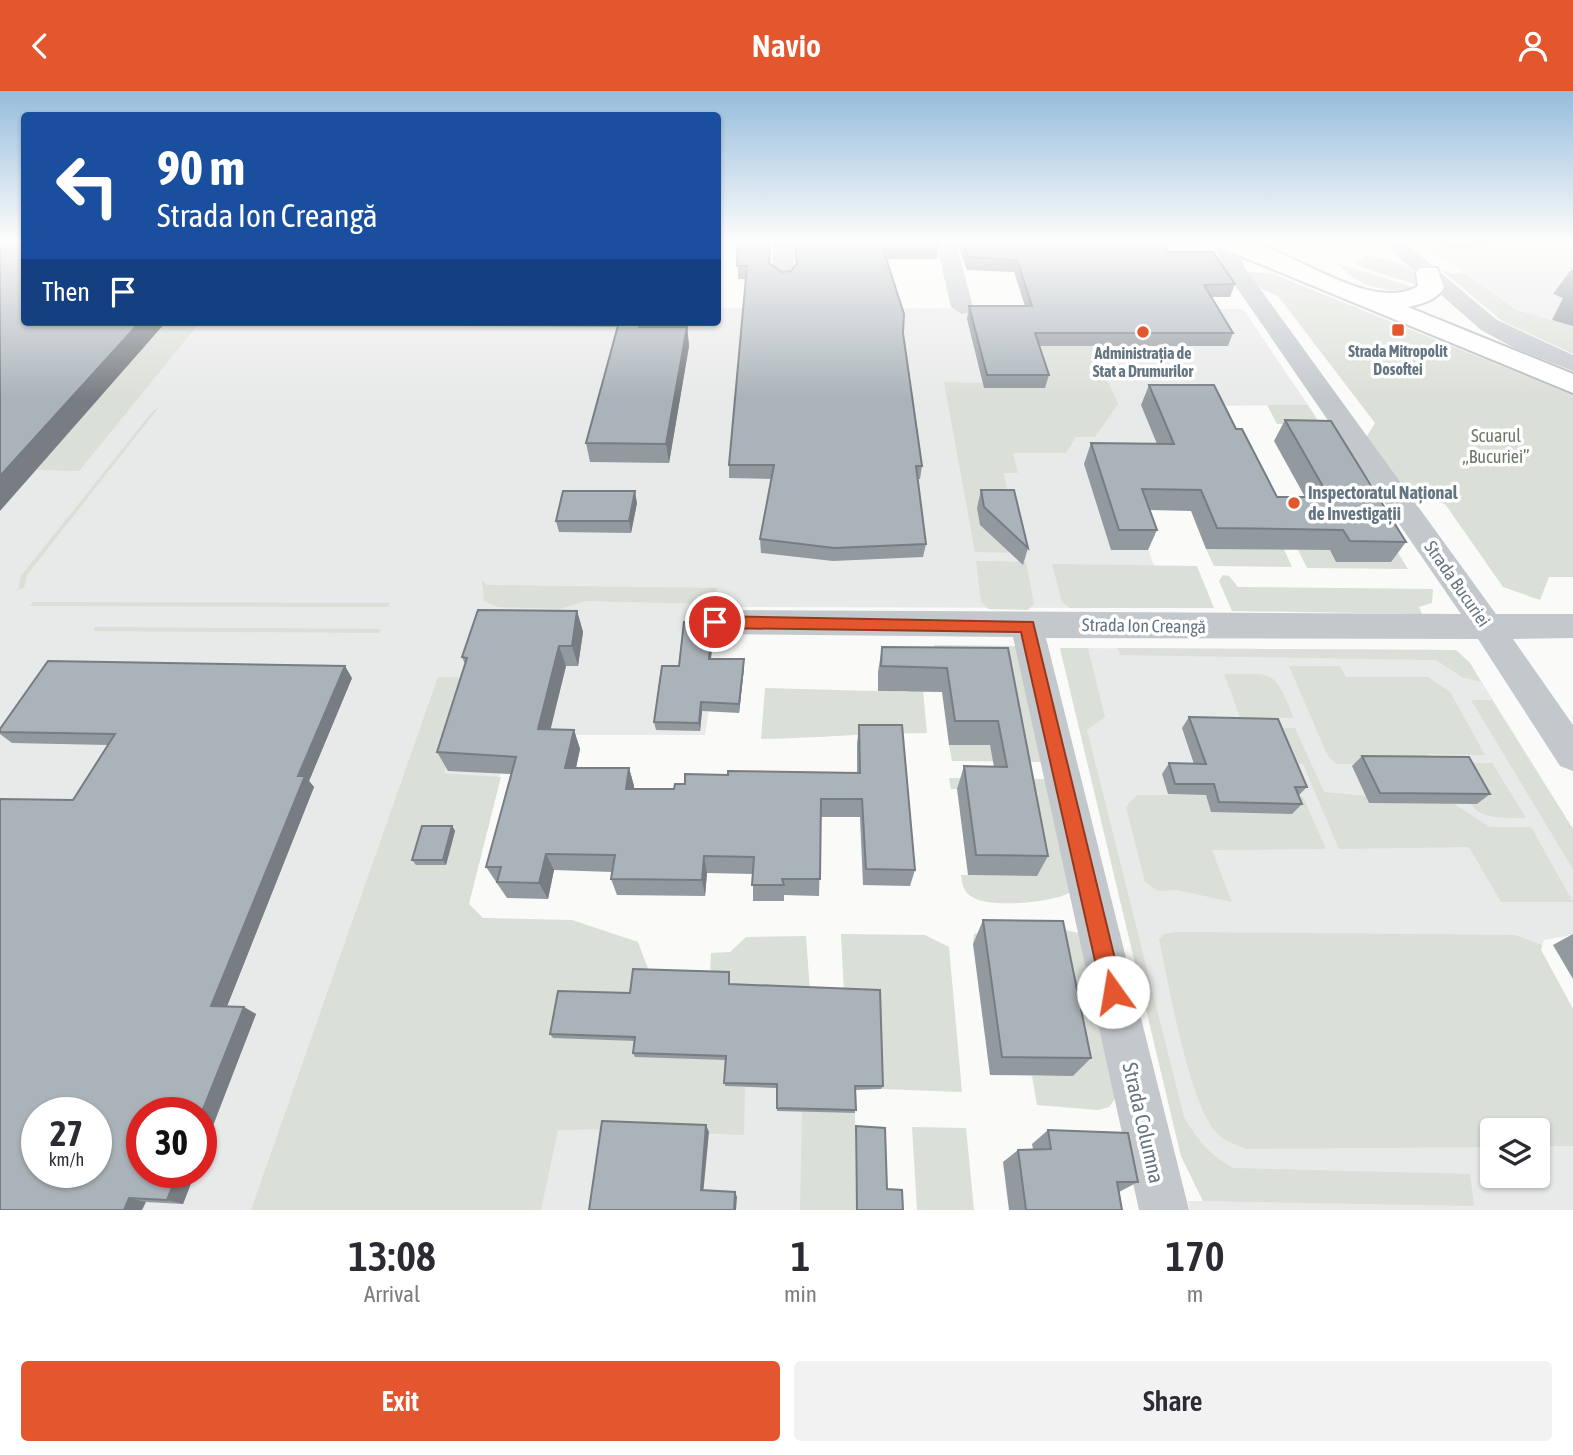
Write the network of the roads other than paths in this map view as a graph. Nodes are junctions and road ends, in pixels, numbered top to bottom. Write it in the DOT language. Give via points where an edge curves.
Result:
graph roads {
  1 [pos="959,294"];
  2 [pos="1253,294"];
  3 [pos="1350,294"];
  4 [pos="1362,294"];
  5 [pos="1420,294"];
  6 [pos="1451,294"];
  7 [pos="962,307"];
  8 [pos="1573,364"];
  9 [pos="1573,384"];
  10 [pos="715,622"];
  11 [pos="1027,626"];
  12 [pos="1487,626"];
  13 [pos="1573,626"];
  14 [pos="1573,755"];
  15 [pos="1164,1210"];
  1 -- 7 [label="street"];
  2 -- 12 [label="street, Strada Bucuriei"];
  3 -- 9 [label="main road"];
  4 -- 5 [label="main road" via="1382,299"];
  6 -- 8 [label="street" via="1489,325"];
  10 -- 11 [label="street, Strada Ion Creangă"];
  11 -- 12 [label="street, Strada Ion Creangă"];
  11 -- 15 [label="street, Strada Columna"];
  12 -- 13 [label="street, Strada Ion Creangă"];
  12 -- 14 [label="street, Strada Bucuriei"];
}
